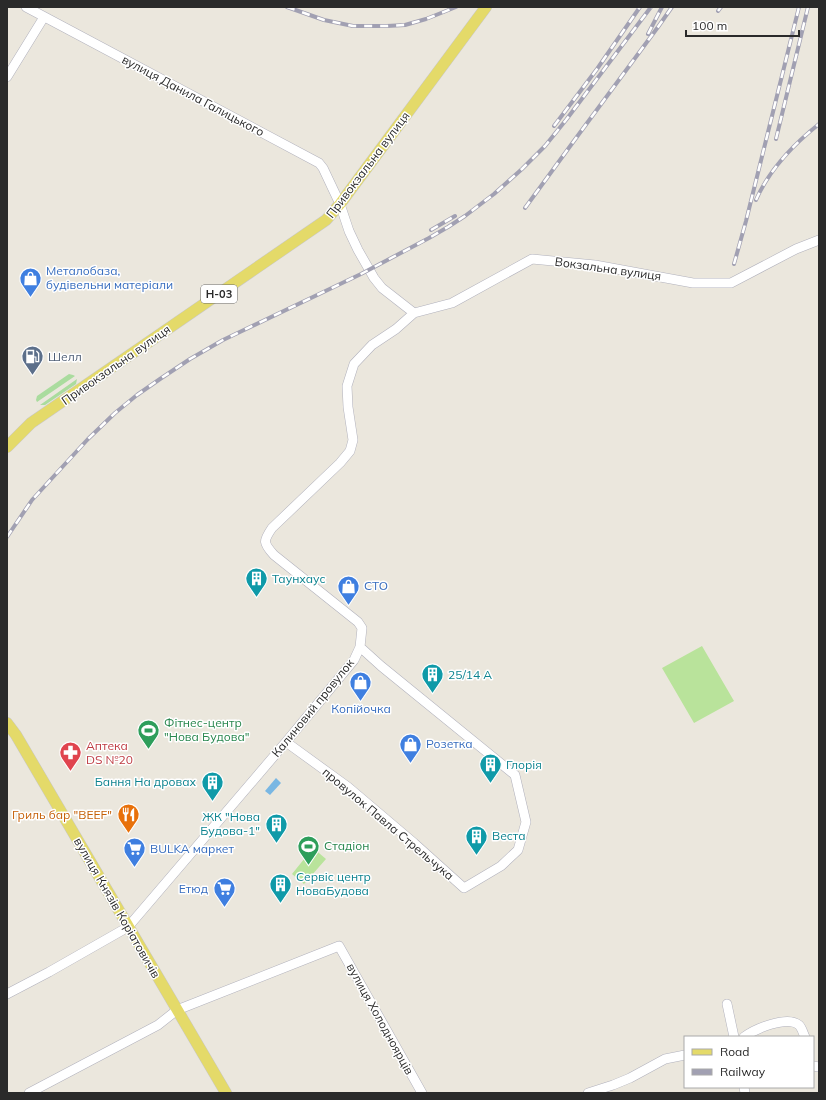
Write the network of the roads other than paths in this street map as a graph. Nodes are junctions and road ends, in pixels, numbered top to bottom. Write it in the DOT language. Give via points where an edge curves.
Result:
graph roads {
  1 [pos="26,7"];
  2 [pos="486,7"];
  3 [pos="44,16"];
  4 [pos="7,77"];
  5 [pos="340,204"];
  6 [pos="819,240"];
  7 [pos="414,313"];
  8 [pos="7,447"];
  9 [pos="360,647"];
  10 [pos="7,723"];
  11 [pos="286,742"];
  12 [pos="128,927"];
  13 [pos="7,994"];
  14 [pos="727,1004"];
  15 [pos="177,1010"];
  16 [pos="734,1036"];
  17 [pos="746,1036"];
  18 [pos="804,1036"];
  19 [pos="684,1055"];
  20 [pos="29,1093"];
  21 [pos="226,1093"];
  22 [pos="422,1093"];
  23 [pos="588,1093"];
  1 -- 3 [label="street, вулиця Данила Галицького"];
  2 -- 5 [label="main road, Привокзальна вулиця / Н-03"];
  3 -- 4 [label="street"];
  3 -- 5 [label="street, вулиця Данила Галицького" via="319,164"];
  5 -- 7 [label="street" via="358,250 374,278 382,288"];
  5 -- 8 [label="main road, Привокзальна вулиця / Н-03" via="326,220 31,423"];
  6 -- 7 [label="street, Вокзальна вулиця" via="796,249 731,284 693,283 595,265 532,259 452,303"];
  7 -- 9 [label="street, Калиновий провулок" via="372,345 354,364 348,386 353,440 350,451 265,538 266,547 274,555 358,622 362,628"];
  9 -- 11 [label="street, Калиновий провулок" via="354,660"];
  9 -- 11 [label="street, провулок Павла Стрельчука" via="515,775 526,822 518,850 502,866 464,888 348,787"];
  10 -- 12 [label="main road, вулиця Князів Коріатовичів"];
  11 -- 12 [label="street, Калиновий провулок"];
  12 -- 13 [label="street, Калиновий провулок"];
  12 -- 15 [label="main road, вулиця Князів Коріатовичів"];
  14 -- 16 [label="street"];
  15 -- 20 [label="street" via="158,1025"];
  15 -- 21 [label="main road, вулиця Князів Коріатовичів"];
  15 -- 22 [label="street, вулиця Холодноярців" via="339,946"];
  17 -- 18 [label="street" via="764,1027 785,1022 799,1025"];
  19 -- 23 [label="street" via="665,1059 630,1078"];
}
